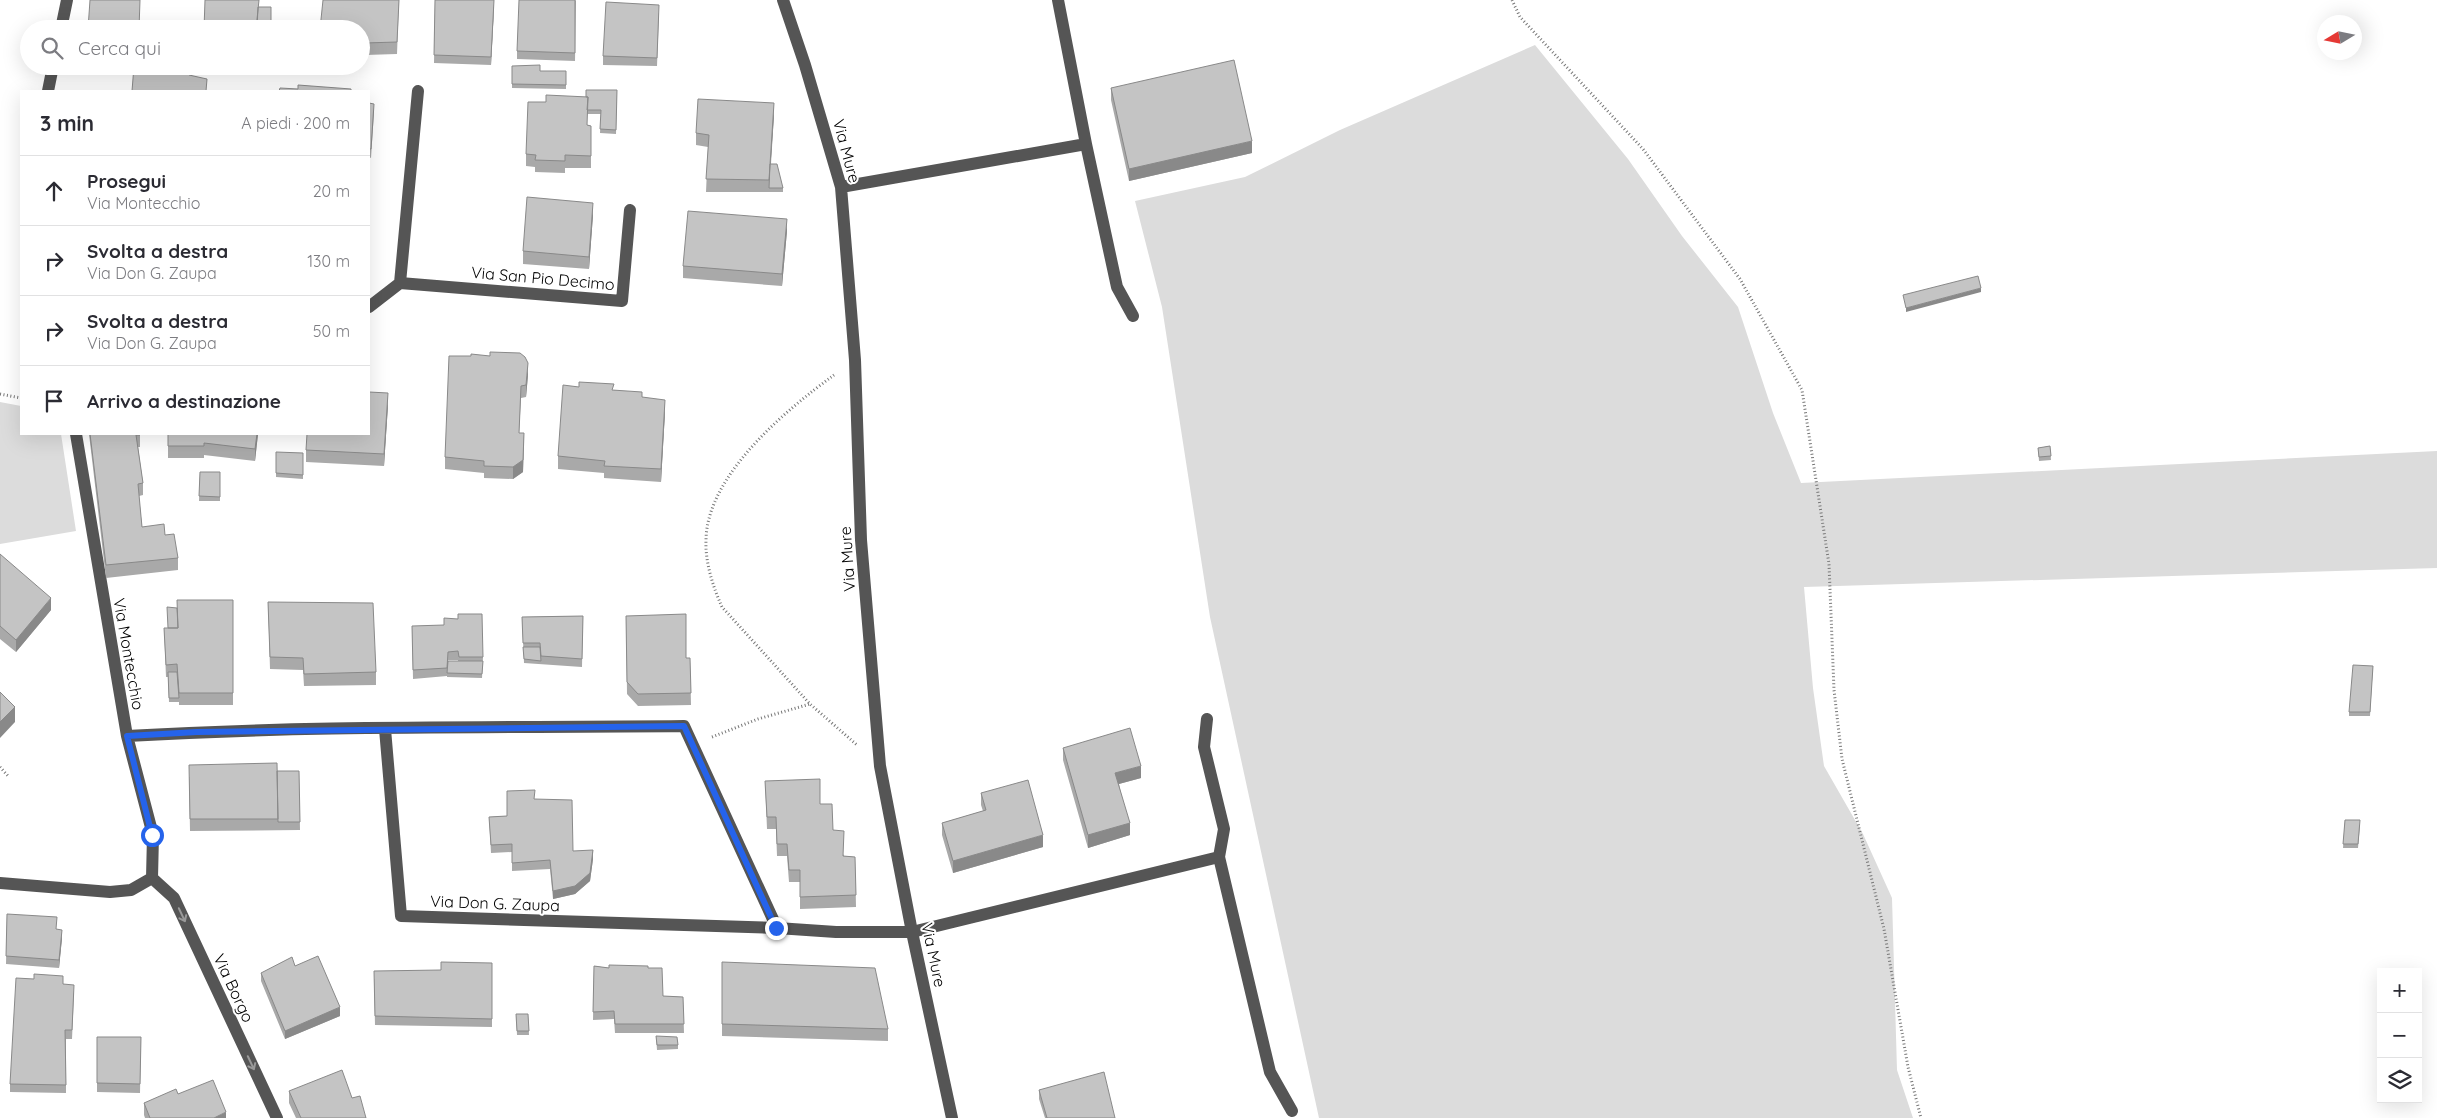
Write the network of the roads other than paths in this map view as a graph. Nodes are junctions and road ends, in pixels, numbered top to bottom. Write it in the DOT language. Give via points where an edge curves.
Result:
graph roads {
  1 [pos="67,0"];
  2 [pos="782,0"];
  3 [pos="1058,0"];
  4 [pos="63,20"];
  5 [pos="51,75"];
  6 [pos="48,90"];
  7 [pos="418,91"];
  8 [pos="1086,144"];
  9 [pos="841,187"];
  10 [pos="630,210"];
  11 [pos="400,283"];
  12 [pos="370,306"];
  13 [pos="1133,316"];
  14 [pos="76,435"];
  15 [pos="1207,719"];
  16 [pos="385,729"];
  17 [pos="127,736"];
  18 [pos="1219,857"];
  19 [pos="152,878"];
  20 [pos="0,883"];
  21 [pos="776,928"];
  22 [pos="912,932"];
  23 [pos="1292,1111"];
  24 [pos="277,1118"];
  25 [pos="952,1118"];
  1 -- 4 [label="street"];
  2 -- 9 [label="street, Via Mure"];
  3 -- 8 [label="street"];
  5 -- 6 [label="street"];
  7 -- 11 [label="street"];
  8 -- 9 [label="street"];
  8 -- 13 [label="street" via="1117,287"];
  9 -- 22 [label="street, Via Mure" via="855,360 861,540 880,766"];
  10 -- 11 [label="street, Via San Pio Decimo" via="622,301"];
  11 -- 12 [label="street"];
  14 -- 17 [label="street, Via Montecchio"];
  15 -- 18 [label="street" via="1204,747 1224,829"];
  16 -- 17 [label="street"];
  16 -- 21 [label="street" via="684,726"];
  16 -- 21 [label="street, Via Don G. Zaupa" via="401,916"];
  17 -- 19 [label="street, Via Montecchio" via="152,835"];
  18 -- 22 [label="street, Via Don G. Zaupa"];
  18 -- 23 [label="street" via="1270,1072"];
  19 -- 20 [label="street" via="131,890 110,892"];
  19 -- 24 [label="street, Via Borgo, one-way" via="174,898"];
  21 -- 22 [label="street, Via Don G. Zaupa"];
  22 -- 25 [label="street, Via Mure"];
}
